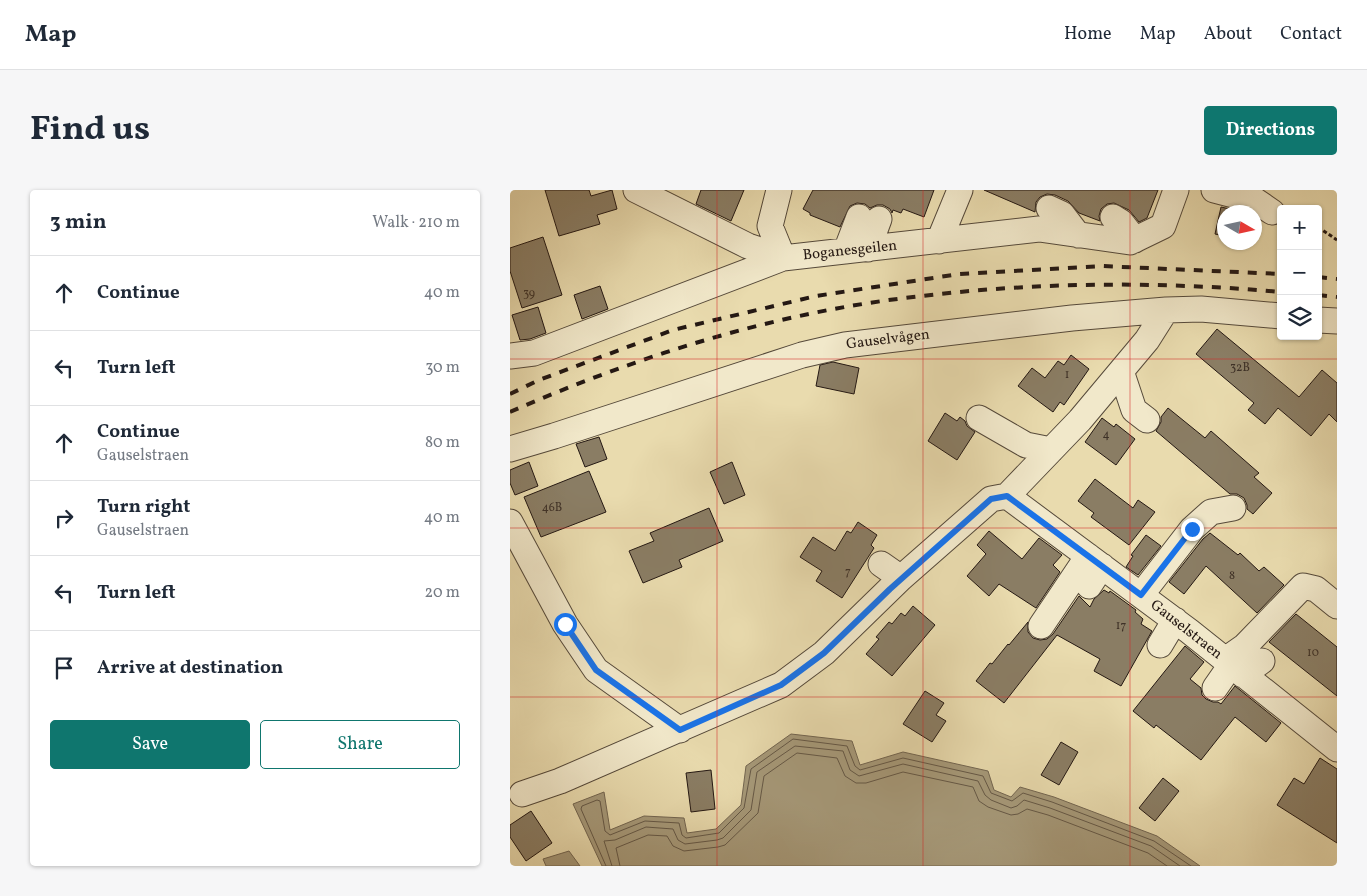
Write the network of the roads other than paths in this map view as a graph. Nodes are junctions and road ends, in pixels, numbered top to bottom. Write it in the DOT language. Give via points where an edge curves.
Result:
graph roads {
  1 [pos="636,190"];
  2 [pos="779,190"];
  3 [pos="960,190"];
  4 [pos="1176,190"];
  5 [pos="1214,190"];
  6 [pos="1049,208"];
  7 [pos="1272,212"];
  8 [pos="1113,217"];
  9 [pos="869,218"];
  10 [pos="1078,235"];
  11 [pos="1135,240"];
  12 [pos="939,241"];
  13 [pos="857,250"];
  14 [pos="783,258"];
  15 [pos="1166,310"];
  16 [pos="1277,316"];
  17 [pos="1322,320"];
  18 [pos="1337,322"];
  19 [pos="510,356"];
  20 [pos="1107,379"];
  21 [pos="978,418"];
  22 [pos="1147,420"];
  23 [pos="510,449"];
  24 [pos="1051,450"];
  25 [pos="1007,496"];
  26 [pos="1233,508"];
  27 [pos="510,522"];
  28 [pos="881,564"];
  29 [pos="1093,569"];
  30 [pos="897,591"];
  31 [pos="1150,598"];
  32 [pos="1337,606"];
  33 [pos="1041,626"];
  34 [pos="1160,645"];
  35 [pos="1240,665"];
  36 [pos="1214,688"];
  37 [pos="680,730"];
  38 [pos="1337,750"];
  39 [pos="522,794"];
  1 -- 14 [label="street" via="748,246"];
  2 -- 14 [label="street" via="770,226"];
  3 -- 12 [label="street"];
  4 -- 11 [label="street, Boganesgeilen" via="1164,226"];
  5 -- 7 [label="street" via="1256,202"];
  6 -- 10 [label="street" via="1062,214"];
  8 -- 11 [label="street"];
  9 -- 13 [label="street"];
  10 -- 11 [label="street, Boganesgeilen"];
  10 -- 12 [label="street, Boganesgeilen" via="1040,229"];
  12 -- 13 [label="street, Boganesgeilen"];
  13 -- 14 [label="street, Boganesgeilen"];
  14 -- 19 [label="street, Boganesgeilen" via="534,353"];
  15 -- 16 [label="street, Gauselvågen" via="1200,308"];
  15 -- 20 [label="street" via="1147,340"];
  15 -- 23 [label="street, Gauselvågen" via="845,345 802,354"];
  17 -- 18 [label="street"];
  20 -- 22 [label="street"];
  20 -- 24 [label="street" via="1080,420"];
  21 -- 24 [label="street" via="1026,445"];
  24 -- 25 [label="street"];
  25 -- 29 [label="street, Gauselstraen" via="1031,523"];
  25 -- 30 [label="street" via="991,499"];
  26 -- 31 [label="street" via="1211,512 1192,529"];
  27 -- 37 [label="street" via="565,624 596,670"];
  28 -- 30 [label="street"];
  29 -- 31 [label="street, Gauselstraen"];
  29 -- 33 [label="street"];
  30 -- 37 [label="street" via="781,685"];
  31 -- 34 [label="street"];
  31 -- 35 [label="street, Gauselstraen"];
  32 -- 35 [label="street" via="1316,589 1303,586 1245,646"];
  35 -- 36 [label="street"];
  35 -- 38 [label="street, Gauselstraen"];
  37 -- 39 [label="street"];
}
